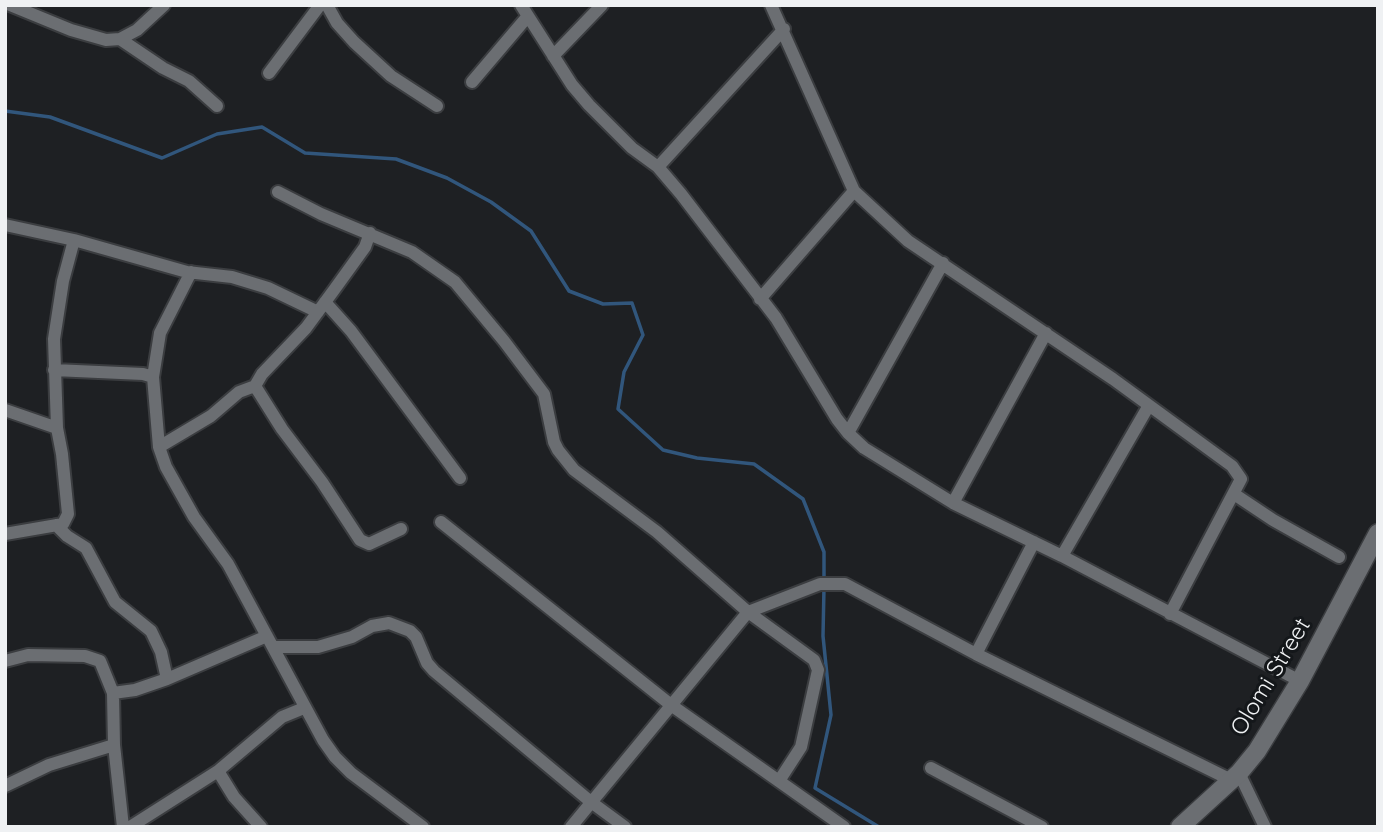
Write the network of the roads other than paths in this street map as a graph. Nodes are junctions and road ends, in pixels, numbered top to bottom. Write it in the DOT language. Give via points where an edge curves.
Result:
graph roads {
  1 [pos="10,5"];
  2 [pos="164,5"];
  3 [pos="320,5"];
  4 [pos="327,5"];
  5 [pos="603,5"];
  6 [pos="771,5"];
  7 [pos="525,11"];
  8 [pos="783,29"];
  9 [pos="120,38"];
  10 [pos="552,56"];
  11 [pos="269,73"];
  12 [pos="472,82"];
  13 [pos="217,106"];
  14 [pos="437,106"];
  15 [pos="658,167"];
  16 [pos="854,191"];
  17 [pos="278,192"];
  18 [pos="5,225"];
  19 [pos="370,233"];
  20 [pos="74,240"];
  21 [pos="943,263"];
  22 [pos="191,272"];
  23 [pos="760,299"];
  24 [pos="322,307"];
  25 [pos="1046,332"];
  26 [pos="54,370"];
  27 [pos="153,377"];
  28 [pos="255,386"];
  29 [pos="1148,407"];
  30 [pos="5,410"];
  31 [pos="57,428"];
  32 [pos="848,433"];
  33 [pos="159,447"];
  34 [pos="460,478"];
  35 [pos="1234,494"];
  36 [pos="953,503"];
  37 [pos="441,522"];
  38 [pos="56,525"];
  39 [pos="401,528"];
  40 [pos="1378,533"];
  41 [pos="5,534"];
  42 [pos="1034,542"];
  43 [pos="1062,556"];
  44 [pos="1339,557"];
  45 [pos="748,612"];
  46 [pos="1170,614"];
  47 [pos="271,642"];
  48 [pos="976,654"];
  49 [pos="5,661"];
  50 [pos="167,679"];
  51 [pos="1300,681"];
  52 [pos="113,693"];
  53 [pos="671,705"];
  54 [pos="304,708"];
  55 [pos="114,745"];
  56 [pos="931,768"];
  57 [pos="218,771"];
  58 [pos="1235,777"];
  59 [pos="779,781"];
  60 [pos="5,786"];
  61 [pos="591,802"];
  62 [pos="124,827"];
  63 [pos="130,827"];
  64 [pos="261,827"];
  65 [pos="423,827"];
  66 [pos="571,827"];
  67 [pos="625,827"];
  68 [pos="844,827"];
  69 [pos="1042,827"];
  70 [pos="1180,827"];
  71 [pos="1265,827"];
  1 -- 9 [label="street" via="71,30 106,40"];
  2 -- 9 [label="street" via="137,30"];
  3 -- 11 [label="street"];
  4 -- 14 [label="street" via="354,42 391,76"];
  5 -- 10 [label="street"];
  6 -- 8 [label="street"];
  7 -- 10 [label="street"];
  7 -- 12 [label="street"];
  8 -- 15 [label="street"];
  8 -- 16 [label="street"];
  9 -- 13 [label="street" via="189,80"];
  10 -- 15 [label="street" via="602,120"];
  15 -- 23 [label="street"];
  16 -- 21 [label="street" via="908,241"];
  16 -- 23 [label="street"];
  17 -- 19 [label="street"];
  18 -- 20 [label="street"];
  19 -- 24 [label="street"];
  19 -- 45 [label="street" via="412,252 454,282 544,394 554,442 574,470 657,531"];
  20 -- 22 [label="street"];
  20 -- 26 [label="street" via="58,307"];
  21 -- 25 [label="street"];
  21 -- 32 [label="street"];
  22 -- 24 [label="street" via="232,277"];
  22 -- 27 [label="street" via="160,333"];
  23 -- 32 [label="street"];
  24 -- 28 [label="street"];
  24 -- 34 [label="street" via="351,331"];
  25 -- 29 [label="street"];
  25 -- 36 [label="street"];
  26 -- 27 [label="street"];
  26 -- 31 [label="street"];
  27 -- 33 [label="street"];
  28 -- 33 [label="street" via="239,392 211,416"];
  28 -- 39 [label="street" via="360,540 369,544"];
  29 -- 35 [label="street" via="1231,466 1241,479"];
  29 -- 43 [label="street"];
  30 -- 31 [label="street"];
  31 -- 38 [label="street" via="69,508 66,521"];
  32 -- 36 [label="street" via="885,463"];
  33 -- 47 [label="street" via="194,517 228,564"];
  35 -- 44 [label="street"];
  35 -- 46 [label="street"];
  36 -- 42 [label="street"];
  37 -- 53 [label="street"];
  38 -- 41 [label="street"];
  38 -- 50 [label="street" via="86,548 115,602 151,631"];
  40 -- 51 [label="main road, Olomi Street"];
  42 -- 43 [label="street"];
  42 -- 48 [label="street"];
  43 -- 46 [label="street"];
  45 -- 48 [label="street" via="820,584 845,584"];
  45 -- 53 [label="street"];
  45 -- 59 [label="street" via="802,650 818,670 801,747"];
  46 -- 51 [label="street"];
  47 -- 50 [label="street"];
  47 -- 54 [label="street"];
  47 -- 61 [label="street" via="318,648 388,623 410,631 434,671"];
  48 -- 58 [label="street"];
  49 -- 52 [label="street" via="28,655 92,658 100,661"];
  50 -- 52 [label="street"];
  51 -- 58 [label="main road, Olomi Street" via="1257,751"];
  52 -- 55 [label="street"];
  53 -- 59 [label="street"];
  53 -- 61 [label="street"];
  54 -- 57 [label="street" via="282,717"];
  54 -- 65 [label="street" via="335,757"];
  55 -- 60 [label="street" via="49,765"];
  55 -- 62 [label="street"];
  56 -- 69 [label="street"];
  57 -- 63 [label="street"];
  57 -- 64 [label="street"];
  58 -- 70 [label="main road, Olomi Street"];
  58 -- 71 [label="street"];
  59 -- 68 [label="street"];
  61 -- 66 [label="street"];
  61 -- 67 [label="street"];
}
